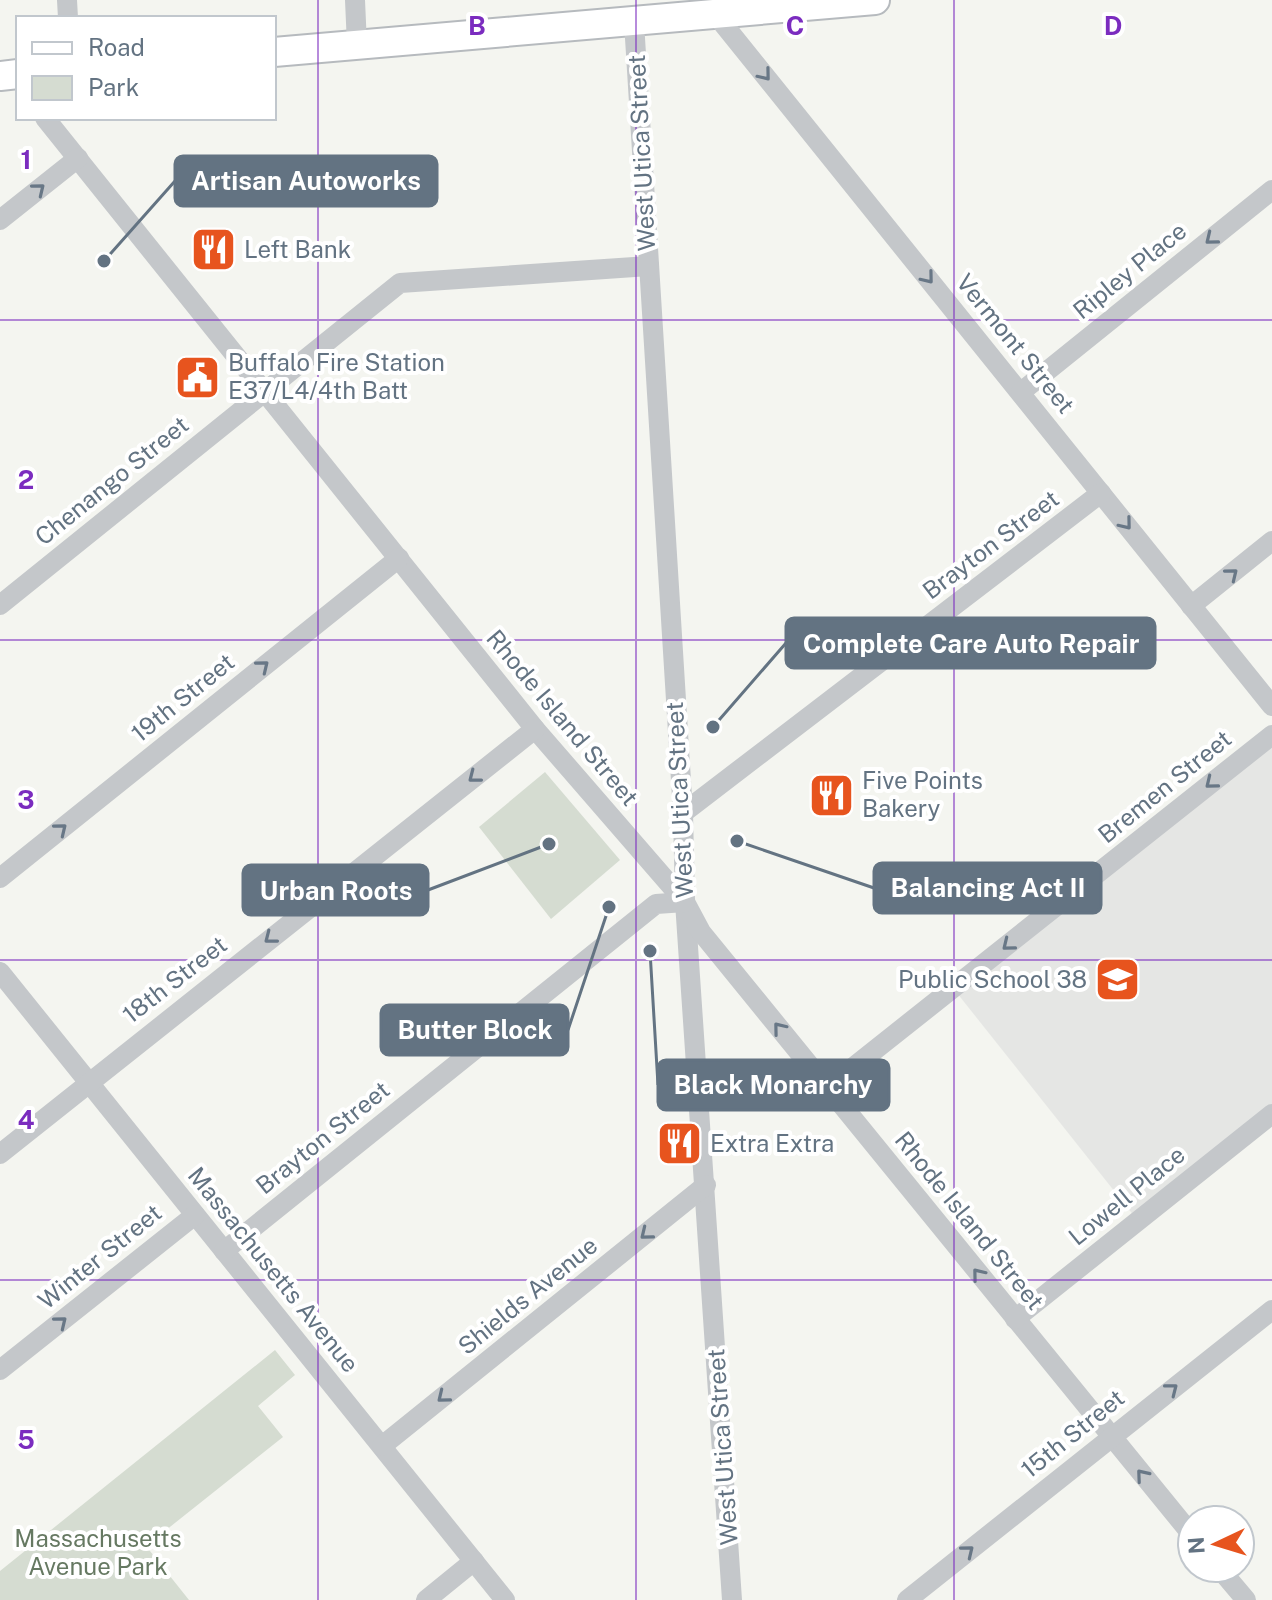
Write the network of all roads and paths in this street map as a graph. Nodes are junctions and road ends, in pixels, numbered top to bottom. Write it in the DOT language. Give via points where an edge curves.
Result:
graph roads {
  1 [pos="355,0"];
  2 [pos="875,0"];
  3 [pos="634,11"];
  4 [pos="716,15"];
  5 [pos="357,45"];
  6 [pos="276,52"];
  7 [pos="47,120"];
  8 [pos="78,158"];
  9 [pos="1272,190"];
  10 [pos="0,220"];
  11 [pos="649,266"];
  12 [pos="265,391"];
  13 [pos="1021,392"];
  14 [pos="1101,493"];
  15 [pos="1272,541"];
  16 [pos="399,558"];
  17 [pos="0,605"];
  18 [pos="1191,606"];
  19 [pos="1272,706"];
  20 [pos="535,729"];
  21 [pos="1272,735"];
  22 [pos="683,813"];
  23 [pos="0,878"];
  24 [pos="685,902"];
  25 [pos="0,972"];
  26 [pos="89,1082"];
  27 [pos="827,1088"];
  28 [pos="1272,1114"];
  29 [pos="0,1154"];
  30 [pos="706,1185"];
  31 [pos="195,1215"];
  32 [pos="224,1251"];
  33 [pos="1272,1310"];
  34 [pos="1015,1319"];
  35 [pos="0,1370"];
  36 [pos="1111,1437"];
  37 [pos="382,1446"];
  38 [pos="1176,1516"];
  39 [pos="474,1561"];
  40 [pos="1232,1584"];
  41 [pos="426,1600"];
  42 [pos="505,1600"];
  43 [pos="732,1600"];
  44 [pos="907,1600"];
  45 [pos="1246,1600"];
  1 -- 5 [label="street"];
  2 -- 4 [label="street"];
  3 -- 4 [label="street"];
  3 -- 5 [label="street"];
  3 -- 11 [label="street, West Utica Street"];
  4 -- 13 [label="street, Vermont Street, one-way"];
  5 -- 6 [label="street"];
  7 -- 8 [label="street, Rhode Island Street"];
  10 -- 8 [label="street, one-way"];
  8 -- 12 [label="street, Rhode Island Street"];
  9 -- 13 [label="street, Ripley Place, one-way"];
  11 -- 12 [label="street, Chenango Street" via="400,283"];
  11 -- 22 [label="street, West Utica Street"];
  12 -- 16 [label="street, Rhode Island Street"];
  12 -- 17 [label="street, Chenango Street"];
  13 -- 14 [label="street, Vermont Street"];
  14 -- 18 [label="street, Vermont Street, one-way"];
  14 -- 22 [label="street, Brayton Street"];
  18 -- 15 [label="street, one-way"];
  16 -- 20 [label="street, Rhode Island Street"];
  23 -- 16 [label="street, 19th Street, one-way"];
  18 -- 19 [label="street, Vermont Street"];
  20 -- 24 [label="street, Rhode Island Street"];
  20 -- 26 [label="street, 18th Street, one-way"];
  21 -- 27 [label="street, Bremen Street, one-way"];
  22 -- 24 [label="street, West Utica Street"];
  27 -- 24 [label="street, Rhode Island Street, one-way" via="701,932"];
  24 -- 30 [label="street, West Utica Street"];
  24 -- 32 [label="street, Brayton Street" via="656,904"];
  25 -- 26 [label="street, Massachusetts Avenue"];
  26 -- 29 [label="street, 18th Street"];
  26 -- 31 [label="street, Massachusetts Avenue"];
  34 -- 27 [label="street, Rhode Island Street, one-way"];
  28 -- 34 [label="street, Lowell Place"];
  30 -- 37 [label="street, Shields Avenue, one-way"];
  30 -- 43 [label="street, West Utica Street"];
  31 -- 32 [label="street, Massachusetts Avenue"];
  35 -- 31 [label="street, Winter Street, one-way"];
  32 -- 37 [label="street, Massachusetts Avenue"];
  36 -- 33 [label="street, 15th Street, one-way"];
  34 -- 36 [label="street, Rhode Island Street"];
  38 -- 36 [label="street, Rhode Island Street, one-way"];
  44 -- 36 [label="street, 15th Street, one-way"];
  37 -- 39 [label="street, Massachusetts Avenue"];
  39 -- 41 [label="street"];
  39 -- 42 [label="street, Massachusetts Avenue"];
  40 -- 45 [label="street"];
}
